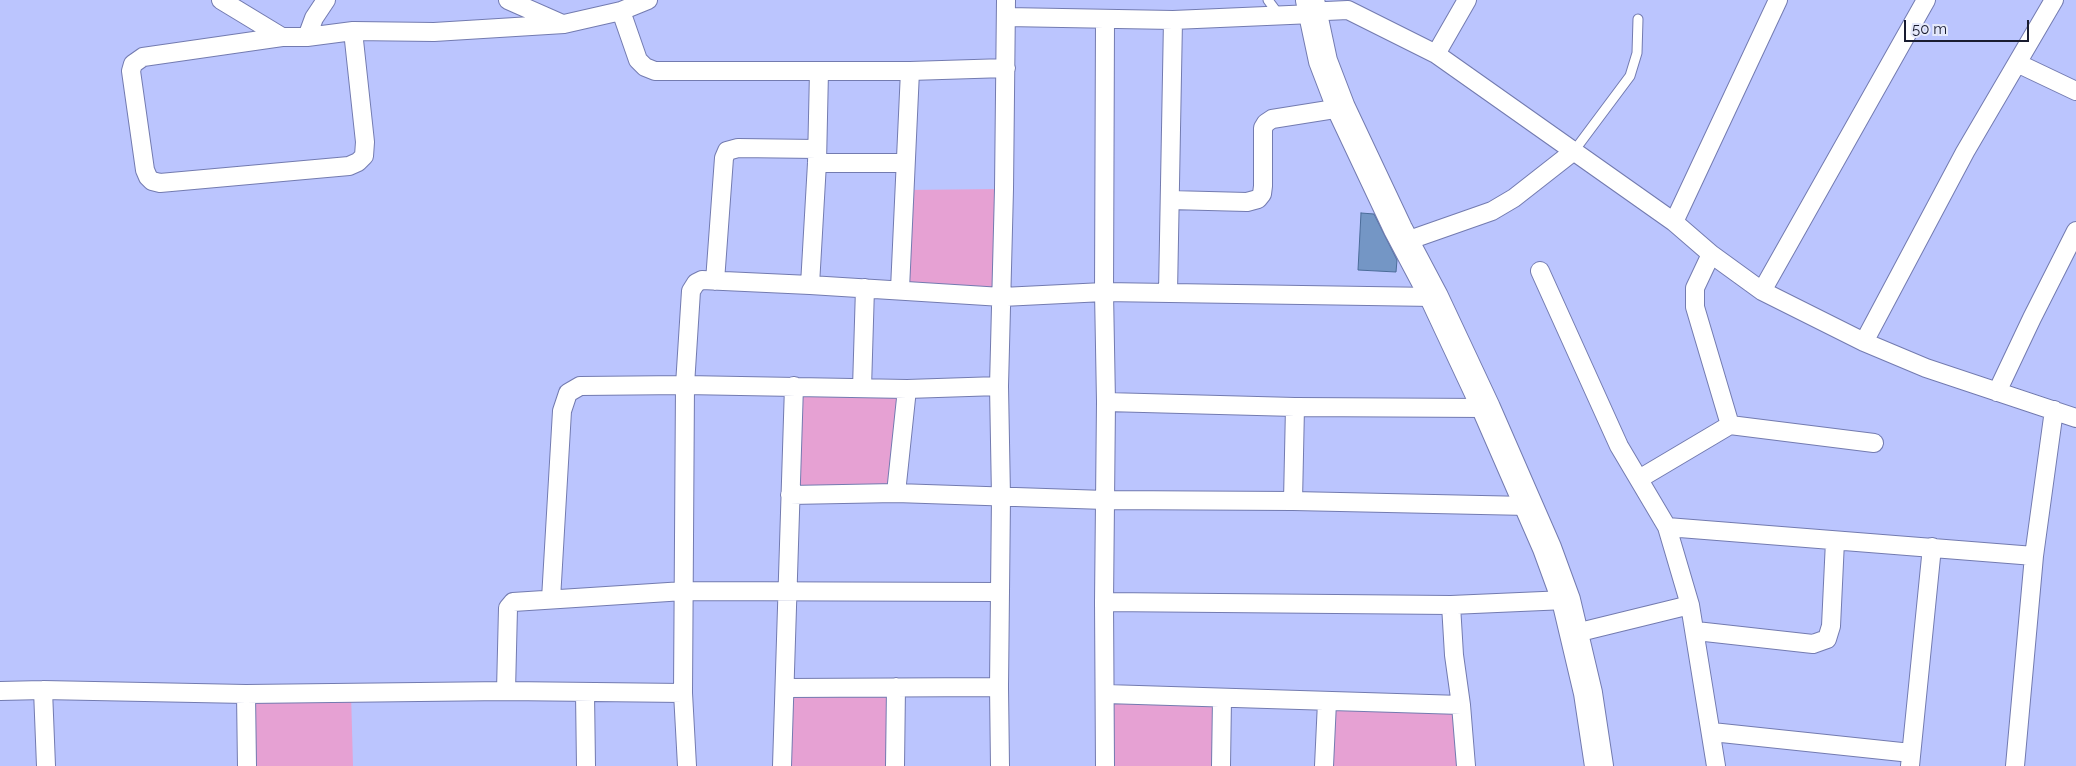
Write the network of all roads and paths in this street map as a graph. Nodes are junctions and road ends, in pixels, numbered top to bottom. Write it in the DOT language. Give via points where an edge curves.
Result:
graph roads {
  1 [pos="221,0"];
  2 [pos="326,0"];
  3 [pos="508,0"];
  4 [pos="648,0"];
  5 [pos="1268,0"];
  6 [pos="1467,0"];
  7 [pos="1778,0"];
  8 [pos="1926,0"];
  9 [pos="2054,0"];
  10 [pos="1328,6"];
  11 [pos="1006,8"];
  12 [pos="621,11"];
  13 [pos="1279,16"];
  14 [pos="1638,19"];
  15 [pos="1105,20"];
  16 [pos="1173,20"];
  17 [pos="564,24"];
  18 [pos="353,31"];
  19 [pos="282,37"];
  20 [pos="307,37"];
  21 [pos="1436,54"];
  22 [pos="2017,63"];
  23 [pos="1006,68"];
  24 [pos="910,70"];
  25 [pos="819,71"];
  26 [pos="2076,91"];
  27 [pos="1341,108"];
  28 [pos="1574,151"];
  29 [pos="817,156"];
  30 [pos="905,163"];
  31 [pos="1170,200"];
  32 [pos="1674,222"];
  33 [pos="2076,231"];
  34 [pos="1415,238"];
  35 [pos="1711,254"];
  36 [pos="1540,271"];
  37 [pos="714,281"];
  38 [pos="810,285"];
  39 [pos="864,288"];
  40 [pos="900,289"];
  41 [pos="1762,291"];
  42 [pos="1104,292"];
  43 [pos="1168,293"];
  44 [pos="1002,297"];
  45 [pos="1434,297"];
  46 [pos="1864,342"];
  47 [pos="685,384"];
  48 [pos="794,386"];
  49 [pos="999,386"];
  50 [pos="862,388"];
  51 [pos="907,388"];
  52 [pos="1997,392"];
  53 [pos="1106,402"];
  54 [pos="1295,407"];
  55 [pos="1486,408"];
  56 [pos="2054,410"];
  57 [pos="2076,418"];
  58 [pos="1730,425"];
  59 [pos="1874,443"];
  60 [pos="1638,479"];
  61 [pos="896,493"];
  62 [pos="790,494"];
  63 [pos="1001,497"];
  64 [pos="1105,500"];
  65 [pos="1293,501"];
  66 [pos="1528,506"];
  67 [pos="1667,527"];
  68 [pos="1835,542"];
  69 [pos="1932,547"];
  70 [pos="2034,556"];
  71 [pos="684,591"];
  72 [pos="788,591"];
  73 [pos="999,592"];
  74 [pos="551,598"];
  75 [pos="1566,600"];
  76 [pos="1104,602"];
  77 [pos="1690,605"];
  78 [pos="1451,606"];
  79 [pos="1588,630"];
  80 [pos="1696,631"];
  81 [pos="896,687"];
  82 [pos="999,687"];
  83 [pos="786,688"];
  84 [pos="43,690"];
  85 [pos="0,691"];
  86 [pos="506,691"];
  87 [pos="585,693"];
  88 [pos="683,693"];
  89 [pos="246,694"];
  90 [pos="1106,694"];
  91 [pos="1222,699"];
  92 [pos="1327,702"];
  93 [pos="1461,706"];
  94 [pos="1712,732"];
  95 [pos="1911,759"];
  96 [pos="46,766"];
  97 [pos="247,766"];
  98 [pos="586,766"];
  99 [pos="687,766"];
  100 [pos="782,766"];
  101 [pos="895,766"];
  102 [pos="1000,766"];
  103 [pos="1106,766"];
  104 [pos="1221,766"];
  105 [pos="1324,766"];
  106 [pos="1466,766"];
  107 [pos="1599,766"];
  108 [pos="1612,766"];
  109 [pos="1716,766"];
  110 [pos="2015,766"];
  1 -- 19 [label="street"];
  2 -- 20 [label="street"];
  3 -- 17 [label="street"];
  4 -- 12 [label="street"];
  5 -- 13 [label="lane"];
  6 -- 21 [label="street"];
  7 -- 32 [label="street"];
  8 -- 41 [label="street"];
  9 -- 22 [label="street"];
  10 -- 13 [label="street"];
  10 -- 21 [label="street"];
  10 -- 27 [label="main road" via="1323,61"];
  10 -- 34 [label="main road" via="1339,68 1374,155"];
  11 -- 15 [label="street"];
  11 -- 23 [label="street"];
  12 -- 17 [label="street"];
  12 -- 25 [label="street" via="638,60 655,71"];
  13 -- 16 [label="street"];
  14 -- 28 [label="lane" via="1637,53 1630,76"];
  15 -- 16 [label="street"];
  15 -- 42 [label="street"];
  16 -- 31 [label="street"];
  17 -- 18 [label="street" via="434,32"];
  18 -- 19 [label="street" via="366,142 364,156 358,162 349,166 160,183 152,181 145,170 131,71 138,59"];
  18 -- 20 [label="street"];
  19 -- 20 [label="street"];
  21 -- 28 [label="street"];
  22 -- 26 [label="street"];
  22 -- 46 [label="street" via="1965,152"];
  23 -- 24 [label="street"];
  23 -- 44 [label="street"];
  24 -- 25 [label="street"];
  24 -- 30 [label="street"];
  25 -- 29 [label="street"];
  27 -- 31 [label="street" via="1272,119 1266,123 1263,128 1263,186 1258,198 1247,202"];
  27 -- 45 [label="main road"];
  28 -- 32 [label="street"];
  28 -- 34 [label="street" via="1492,211"];
  29 -- 30 [label="street"];
  29 -- 37 [label="street" via="738,148 728,151 724,158"];
  29 -- 38 [label="street"];
  30 -- 40 [label="street"];
  31 -- 43 [label="street"];
  32 -- 35 [label="street"];
  33 -- 52 [label="street"];
  34 -- 79 [label="main road" via="1516,446 1571,573"];
  35 -- 41 [label="street"];
  35 -- 58 [label="street" via="1695,288 1695,307"];
  36 -- 60 [label="street" via="1599,405"];
  37 -- 38 [label="street"];
  37 -- 47 [label="street" via="702,280 691,292"];
  38 -- 39 [label="street"];
  39 -- 40 [label="street"];
  39 -- 50 [label="street"];
  40 -- 44 [label="street"];
  41 -- 46 [label="street"];
  42 -- 43 [label="street"];
  42 -- 44 [label="street"];
  42 -- 53 [label="street"];
  43 -- 45 [label="street"];
  44 -- 49 [label="street"];
  45 -- 55 [label="main road"];
  46 -- 52 [label="street" via="1926,368"];
  47 -- 48 [label="street"];
  47 -- 71 [label="street"];
  47 -- 74 [label="street" via="580,386 568,393 562,411"];
  48 -- 50 [label="street"];
  48 -- 62 [label="street"];
  49 -- 51 [label="street"];
  49 -- 63 [label="street"];
  50 -- 51 [label="street"];
  51 -- 61 [label="street"];
  52 -- 56 [label="street"];
  53 -- 54 [label="street"];
  53 -- 64 [label="street"];
  54 -- 55 [label="street"];
  54 -- 65 [label="street"];
  55 -- 66 [label="main road"];
  56 -- 57 [label="street"];
  56 -- 70 [label="street"];
  58 -- 59 [label="street"];
  58 -- 60 [label="street"];
  60 -- 67 [label="street"];
  61 -- 62 [label="street"];
  61 -- 63 [label="street"];
  62 -- 72 [label="street"];
  63 -- 64 [label="street"];
  63 -- 73 [label="street"];
  64 -- 65 [label="street"];
  64 -- 76 [label="street"];
  65 -- 66 [label="street"];
  66 -- 75 [label="main road"];
  67 -- 68 [label="street"];
  67 -- 77 [label="street"];
  68 -- 69 [label="street"];
  68 -- 80 [label="street" via="1831,626 1827,639 1813,644"];
  69 -- 70 [label="street"];
  69 -- 95 [label="street"];
  70 -- 110 [label="street"];
  71 -- 72 [label="street"];
  71 -- 74 [label="street"];
  71 -- 88 [label="street"];
  72 -- 73 [label="street"];
  72 -- 83 [label="street"];
  73 -- 82 [label="street"];
  74 -- 86 [label="street" via="514,602 508,608"];
  75 -- 78 [label="street"];
  75 -- 107 [label="main road" via="1588,693"];
  76 -- 78 [label="street"];
  76 -- 90 [label="street"];
  77 -- 79 [label="street"];
  77 -- 80 [label="street"];
  78 -- 93 [label="street"];
  79 -- 108 [label="main road"];
  80 -- 94 [label="street"];
  81 -- 82 [label="street"];
  81 -- 83 [label="street"];
  81 -- 101 [label="street"];
  82 -- 102 [label="street"];
  83 -- 100 [label="street"];
  84 -- 85 [label="street"];
  84 -- 89 [label="street"];
  84 -- 96 [label="street"];
  86 -- 87 [label="street"];
  86 -- 89 [label="street"];
  87 -- 88 [label="street"];
  87 -- 98 [label="street"];
  88 -- 99 [label="street"];
  89 -- 97 [label="street"];
  90 -- 91 [label="street"];
  90 -- 103 [label="street"];
  91 -- 92 [label="street"];
  91 -- 104 [label="street"];
  92 -- 93 [label="street"];
  92 -- 105 [label="street"];
  93 -- 106 [label="street"];
  94 -- 95 [label="street"];
  94 -- 109 [label="street"];
}
